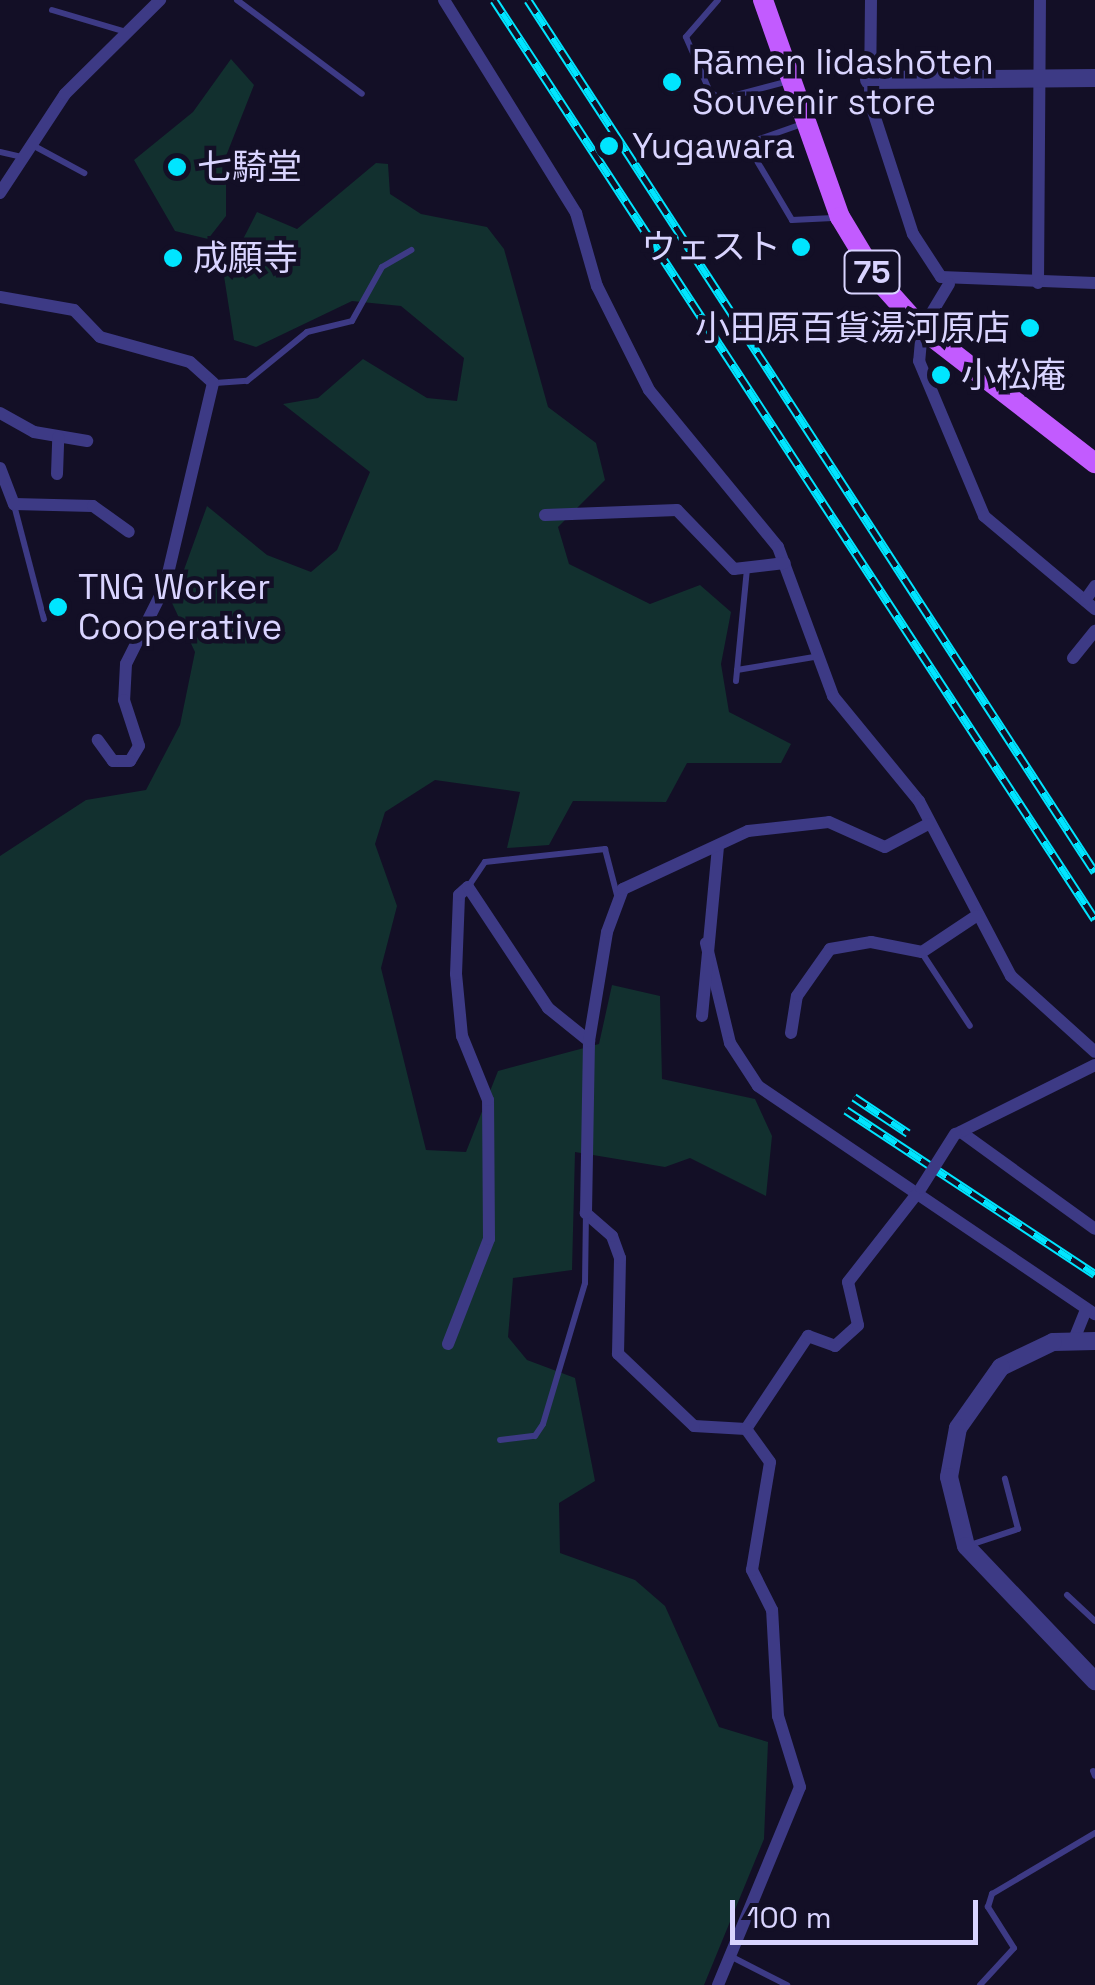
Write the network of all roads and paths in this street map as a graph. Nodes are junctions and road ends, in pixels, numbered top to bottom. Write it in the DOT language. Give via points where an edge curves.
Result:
graph roads {
  1 [pos="160,0"];
  2 [pos="237,0"];
  3 [pos="444,0"];
  4 [pos="718,0"];
  5 [pos="762,0"];
  6 [pos="870,0"];
  7 [pos="1040,0"];
  8 [pos="52,10"];
  9 [pos="127,33"];
  10 [pos="1040,78"];
  11 [pos="1095,78"];
  12 [pos="791,80"];
  13 [pos="870,80"];
  14 [pos="362,94"];
  15 [pos="806,123"];
  16 [pos="36,147"];
  17 [pos="0,152"];
  18 [pos="23,157"];
  19 [pos="84,174"];
  20 [pos="0,193"];
  21 [pos="840,217"];
  22 [pos="411,250"];
  23 [pos="1038,283"];
  24 [pos="1095,283"];
  25 [pos="949,284"];
  26 [pos="0,297"];
  27 [pos="922,328"];
  28 [pos="214,382"];
  29 [pos="0,413"];
  30 [pos="58,437"];
  31 [pos="88,441"];
  32 [pos="1095,463"];
  33 [pos="0,468"];
  34 [pos="57,474"];
  35 [pos="14,504"];
  36 [pos="544,515"];
  37 [pos="128,532"];
  38 [pos="785,564"];
  39 [pos="747,568"];
  40 [pos="1095,586"];
  41 [pos="1090,604"];
  42 [pos="44,619"];
  43 [pos="1095,631"];
  44 [pos="814,657"];
  45 [pos="1073,658"];
  46 [pos="737,670"];
  47 [pos="736,682"];
  48 [pos="98,740"];
  49 [pos="928,824"];
  50 [pos="718,847"];
  51 [pos="468,887"];
  52 [pos="618,899"];
  53 [pos="976,916"];
  54 [pos="706,943"];
  55 [pos="922,952"];
  56 [pos="702,1016"];
  57 [pos="970,1026"];
  58 [pos="791,1032"];
  59 [pos="589,1041"];
  60 [pos="1095,1052"];
  61 [pos="1095,1065"];
  62 [pos="958,1133"];
  63 [pos="917,1192"];
  64 [pos="586,1213"];
  65 [pos="1095,1228"];
  66 [pos="1090,1311"];
  67 [pos="1095,1341"];
  68 [pos="1074,1342"];
  69 [pos="448,1344"];
  70 [pos="746,1430"];
  71 [pos="500,1440"];
  72 [pos="1005,1479"];
  73 [pos="966,1546"];
  74 [pos="1067,1595"];
  75 [pos="1095,1621"];
  76 [pos="1095,1680"];
  77 [pos="1095,1833"];
  78 [pos="731,1957"];
  79 [pos="718,1985"];
  80 [pos="787,1985"];
  81 [pos="980,1985"];
  1 -- 9 [label="street"];
  2 -- 14 [label="lane"];
  3 -- 38 [label="street" via="576,213 604,303 649,390"];
  4 -- 12 [label="lane" via="686,36 710,92 721,99"];
  5 -- 12 [label="main road, 75"];
  6 -- 13 [label="street"];
  7 -- 10 [label="street"];
  8 -- 9 [label="lane"];
  9 -- 16 [label="street" via="66,94"];
  10 -- 11 [label="street"];
  10 -- 13 [label="street"];
  10 -- 23 [label="street"];
  12 -- 15 [label="main road, 75"];
  13 -- 25 [label="street" via="914,234"];
  15 -- 21 [label="main road, 75"];
  15 -- 21 [label="lane" via="752,142 754,156 792,220"];
  16 -- 18 [label="street"];
  16 -- 19 [label="lane"];
  17 -- 18 [label="lane"];
  18 -- 20 [label="street"];
  21 -- 27 [label="main road, 75"];
  22 -- 28 [label="lane" via="382,267 352,322 307,332 247,381"];
  23 -- 24 [label="street"];
  23 -- 25 [label="street"];
  25 -- 27 [label="street"];
  26 -- 28 [label="street" via="74,310 100,336 190,362"];
  27 -- 32 [label="main road, 75"];
  27 -- 41 [label="street" via="919,362 984,516"];
  28 -- 48 [label="street" via="165,586 126,664 124,700 139,746 130,760 113,760"];
  29 -- 30 [label="street"];
  30 -- 31 [label="street"];
  30 -- 34 [label="street"];
  33 -- 35 [label="street"];
  35 -- 37 [label="street" via="92,506"];
  35 -- 42 [label="lane"];
  36 -- 39 [label="street" via="623,505 677,510 734,570"];
  38 -- 39 [label="street"];
  38 -- 44 [label="street"];
  39 -- 46 [label="lane"];
  40 -- 41 [label="street"];
  43 -- 45 [label="street"];
  44 -- 46 [label="lane"];
  44 -- 49 [label="street"];
  46 -- 47 [label="lane"];
  49 -- 50 [label="street" via="886,847 829,822 748,831"];
  49 -- 53 [label="street"];
  50 -- 52 [label="street"];
  50 -- 54 [label="street"];
  51 -- 52 [label="lane" via="485,862 605,849"];
  51 -- 59 [label="street" via="548,1008"];
  51 -- 69 [label="street" via="460,895 456,974 462,1036 488,1100 488,1239"];
  52 -- 59 [label="street"];
  53 -- 55 [label="street"];
  53 -- 60 [label="street" via="1011,976"];
  54 -- 56 [label="street"];
  54 -- 63 [label="street" via="741,1067"];
  55 -- 57 [label="lane"];
  55 -- 58 [label="street" via="871,942 830,950 797,996"];
  59 -- 64 [label="street"];
  61 -- 62 [label="street"];
  62 -- 63 [label="street, bridge"];
  62 -- 65 [label="street"];
  63 -- 66 [label="street"];
  63 -- 70 [label="street" via="848,1282 858,1325 835,1346 808,1336"];
  64 -- 70 [label="street" via="612,1236 620,1258 618,1354 694,1426"];
  64 -- 71 [label="lane" via="586,1283 542,1424 535,1436"];
  66 -- 68 [label="street"];
  67 -- 68 [label="street"];
  68 -- 73 [label="street" via="1001,1367 958,1428 950,1500"];
  70 -- 78 [label="street" via="770,1462 752,1570 772,1610 778,1716 800,1787"];
  72 -- 73 [label="lane" via="1018,1529"];
  73 -- 76 [label="street"];
  74 -- 75 [label="lane"];
  77 -- 81 [label="lane" via="992,1894 988,1908 1014,1948"];
  78 -- 79 [label="street"];
  78 -- 80 [label="lane"];
}
